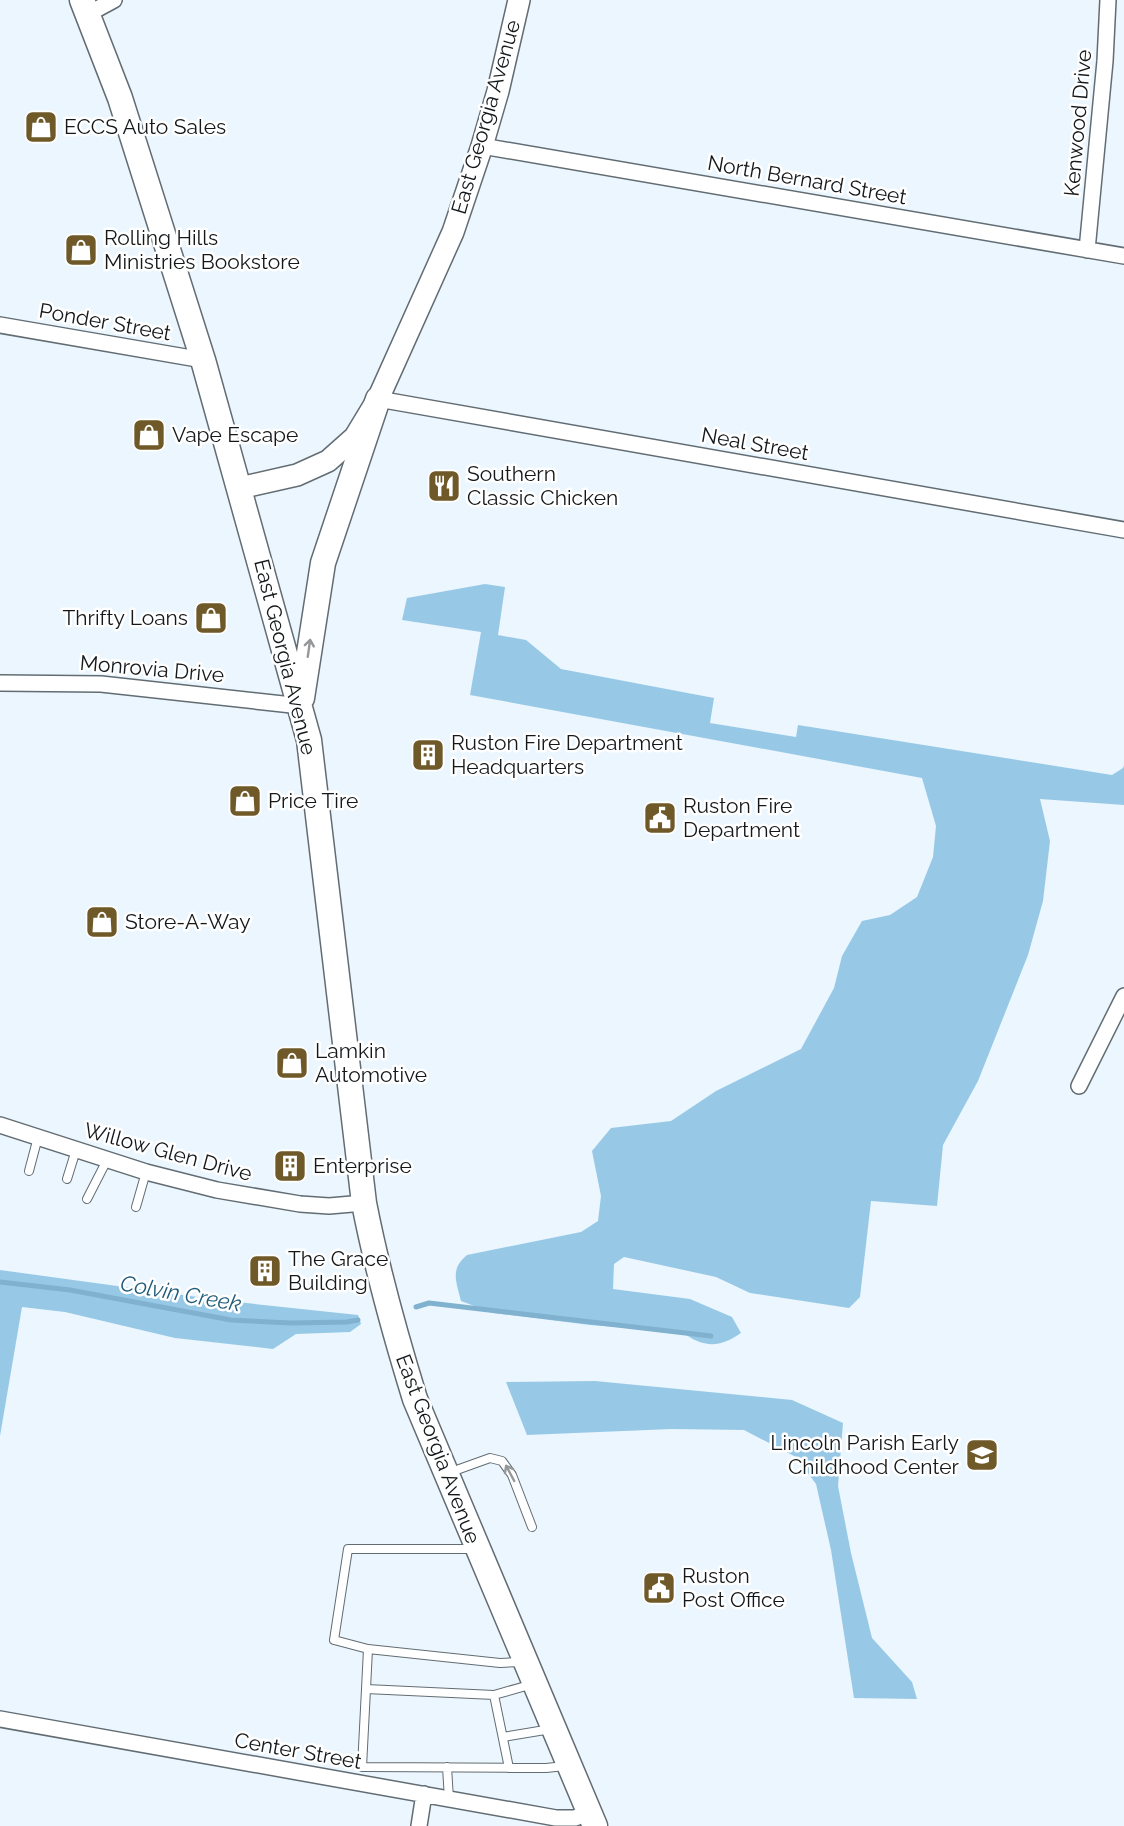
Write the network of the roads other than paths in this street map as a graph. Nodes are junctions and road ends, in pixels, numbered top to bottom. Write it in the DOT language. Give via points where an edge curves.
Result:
graph roads {
  1 [pos="114,0"];
  2 [pos="519,0"];
  3 [pos="1108,0"];
  4 [pos="85,7"];
  5 [pos="482,146"];
  6 [pos="1087,250"];
  7 [pos="1124,256"];
  8 [pos="0,326"];
  9 [pos="203,360"];
  10 [pos="378,399"];
  11 [pos="240,488"];
  12 [pos="1124,530"];
  13 [pos="0,683"];
  14 [pos="301,706"];
  15 [pos="1124,996"];
  16 [pos="1079,1086"];
  17 [pos="0,1125"];
  18 [pos="38,1137"];
  19 [pos="76,1150"];
  20 [pos="107,1160"];
  21 [pos="29,1171"];
  22 [pos="146,1172"];
  23 [pos="67,1179"];
  24 [pos="87,1199"];
  25 [pos="364,1203"];
  26 [pos="136,1207"];
  27 [pos="445,1474"];
  28 [pos="532,1527"];
  29 [pos="477,1548"];
  30 [pos="368,1649"];
  31 [pos="530,1672"];
  32 [pos="366,1689"];
  33 [pos="494,1695"];
  34 [pos="0,1719"];
  35 [pos="553,1728"];
  36 [pos="502,1737"];
  37 [pos="569,1765"];
  38 [pos="447,1767"];
  39 [pos="509,1768"];
  40 [pos="424,1794"];
  41 [pos="449,1799"];
  42 [pos="592,1819"];
  43 [pos="419,1826"];
  1 -- 4 [label="street"];
  2 -- 5 [label="main road, East Georgia Avenue"];
  3 -- 6 [label="street, Kenwood Drive"];
  4 -- 9 [label="main road, East Georgia Avenue" via="120,98"];
  5 -- 6 [label="street, North Bernard Street"];
  5 -- 10 [label="main road, East Georgia Avenue" via="453,231"];
  6 -- 7 [label="street, North Bernard Street"];
  8 -- 9 [label="street, Ponder Street"];
  9 -- 11 [label="main road, East Georgia Avenue"];
  10 -- 11 [label="main road, East Georgia Avenue" via="355,437 327,461 297,475"];
  10 -- 12 [label="street, Neal Street"];
  14 -- 10 [label="main road, one-way" via="323,563"];
  11 -- 14 [label="main road, East Georgia Avenue"];
  13 -- 14 [label="street, Monrovia Drive" via="101,684"];
  14 -- 25 [label="main road, East Georgia Avenue" via="309,740"];
  15 -- 16 [label="street"];
  17 -- 18 [label="street, Willow Glen Drive"];
  18 -- 19 [label="street, Willow Glen Drive"];
  18 -- 21 [label="lane"];
  19 -- 20 [label="street, Willow Glen Drive"];
  19 -- 23 [label="lane"];
  20 -- 22 [label="street, Willow Glen Drive"];
  20 -- 24 [label="lane"];
  22 -- 25 [label="street, Willow Glen Drive" via="217,1190 300,1204"];
  22 -- 26 [label="lane"];
  25 -- 27 [label="main road, East Georgia Avenue" via="395,1334 415,1399"];
  28 -- 27 [label="lane, one-way" via="512,1475 502,1461 490,1458"];
  27 -- 29 [label="main road, East Georgia Avenue"];
  29 -- 30 [label="lane" via="348,1549 334,1640"];
  29 -- 31 [label="main road, East Georgia Avenue"];
  30 -- 31 [label="lane" via="500,1663"];
  30 -- 32 [label="lane"];
  31 -- 33 [label="lane"];
  31 -- 35 [label="main road, East Georgia Avenue"];
  32 -- 33 [label="lane"];
  32 -- 38 [label="lane" via="362,1767"];
  33 -- 36 [label="lane"];
  34 -- 40 [label="street, Center Street"];
  35 -- 36 [label="lane"];
  35 -- 37 [label="main road, East Georgia Avenue"];
  36 -- 39 [label="lane"];
  37 -- 39 [label="lane"];
  37 -- 42 [label="main road, East Georgia Avenue"];
  38 -- 39 [label="lane"];
  38 -- 41 [label="lane"];
  40 -- 41 [label="street, Center Street"];
  40 -- 43 [label="street"];
  41 -- 42 [label="street, Center Street" via="556,1818"];
}
